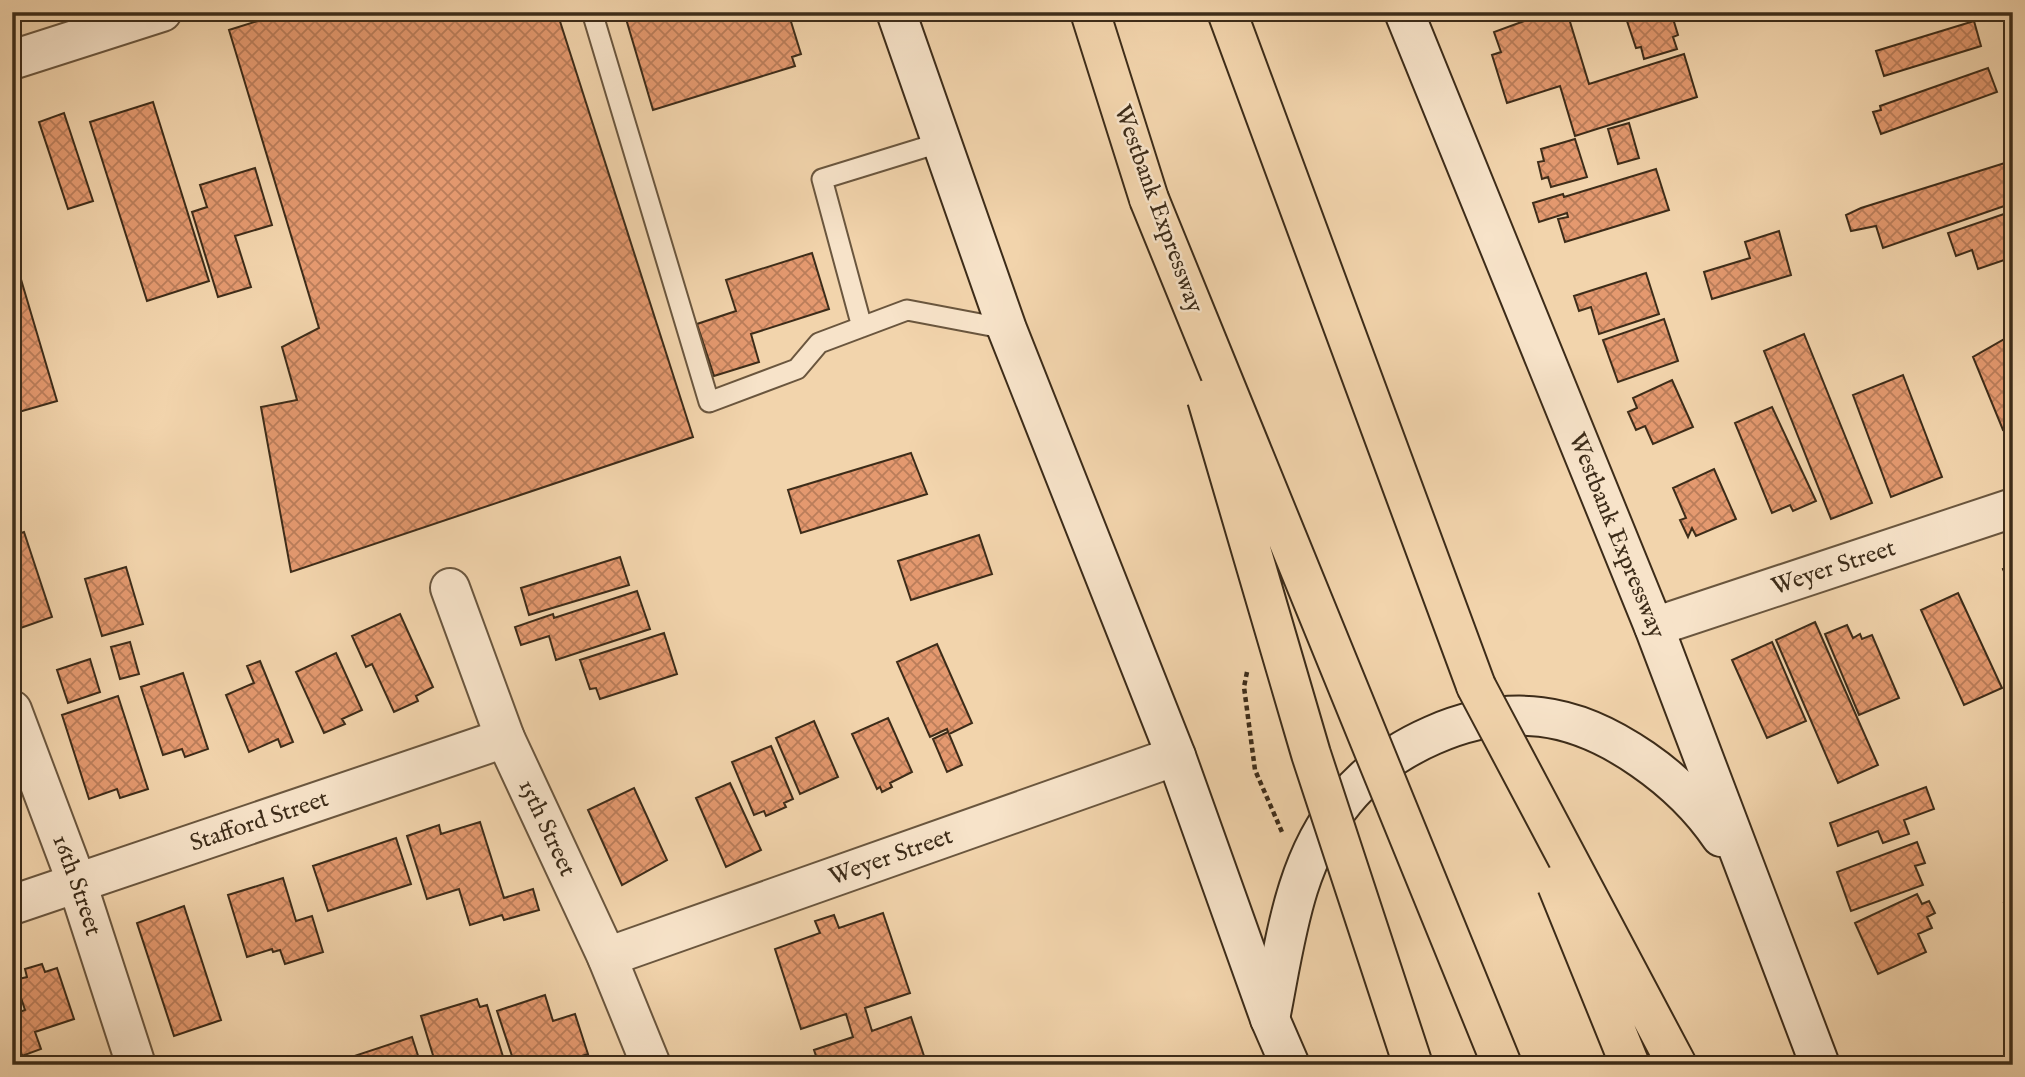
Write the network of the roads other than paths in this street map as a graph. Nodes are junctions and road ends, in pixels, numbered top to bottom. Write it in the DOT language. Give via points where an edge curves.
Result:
graph roads {
  1 [pos="162,12"];
  2 [pos="592,12"];
  3 [pos="896,12"];
  4 [pos="1090,12"];
  5 [pos="1227,12"];
  6 [pos="1404,12"];
  7 [pos="12,60"];
  8 [pos="942,142"];
  9 [pos="1149,199"];
  10 [pos="862,327"];
  11 [pos="1007,329"];
  12 [pos="2013,508"];
  13 [pos="450,588"];
  14 [pos="1654,627"];
  15 [pos="1476,686"];
  16 [pos="12,710"];
  17 [pos="505,738"];
  18 [pos="1175,756"];
  19 [pos="1750,880"];
  20 [pos="78,883"];
  21 [pos="12,905"];
  22 [pos="607,957"];
  23 [pos="1270,1019"];
  24 [pos="136,1065"];
  25 [pos="651,1065"];
  26 [pos="1290,1065"];
  27 [pos="1413,1065"];
  28 [pos="1502,1065"];
  29 [pos="1630,1065"];
  30 [pos="1677,1065"];
  31 [pos="1820,1065"];
  1 -- 7 [label="main road"];
  2 -- 10 [label="lane" via="709,402 797,369 818,343"];
  3 -- 8 [label="main road"];
  4 -- 9 [label="highway, Westbank Expressway"];
  5 -- 15 [label="highway"];
  6 -- 14 [label="main road, Westbank Expressway"];
  8 -- 10 [label="lane" via="822,179"];
  8 -- 11 [label="main road"];
  9 -- 27 [label="highway, bridge" via="1311,754"];
  9 -- 28 [label="highway, Westbank Expressway, bridge"];
  10 -- 11 [label="lane" via="907,310"];
  11 -- 18 [label="main road"];
  12 -- 14 [label="main road, Weyer Street"];
  13 -- 17 [label="main road, 15th Street"];
  14 -- 19 [label="main road, Westbank Expressway"];
  15 -- 29 [label="highway, bridge"];
  15 -- 30 [label="highway, bridge"];
  16 -- 20 [label="main road, 16th Street"];
  17 -- 20 [label="main road, Stafford Street"];
  17 -- 22 [label="main road, 15th Street"];
  18 -- 22 [label="main road, Weyer Street"];
  18 -- 23 [label="main road"];
  19 -- 23 [label="main road" via="1690,797 1662,771 1635,755 1571,724 1542,717 1476,722 1437,735 1384,763 1342,802 1307,861 1295,895"];
  19 -- 31 [label="main road, Westbank Expressway"];
  20 -- 21 [label="main road, Stafford Street"];
  20 -- 24 [label="main road, 16th Street"];
  22 -- 25 [label="main road, 15th Street"];
  23 -- 26 [label="main road"];
}
